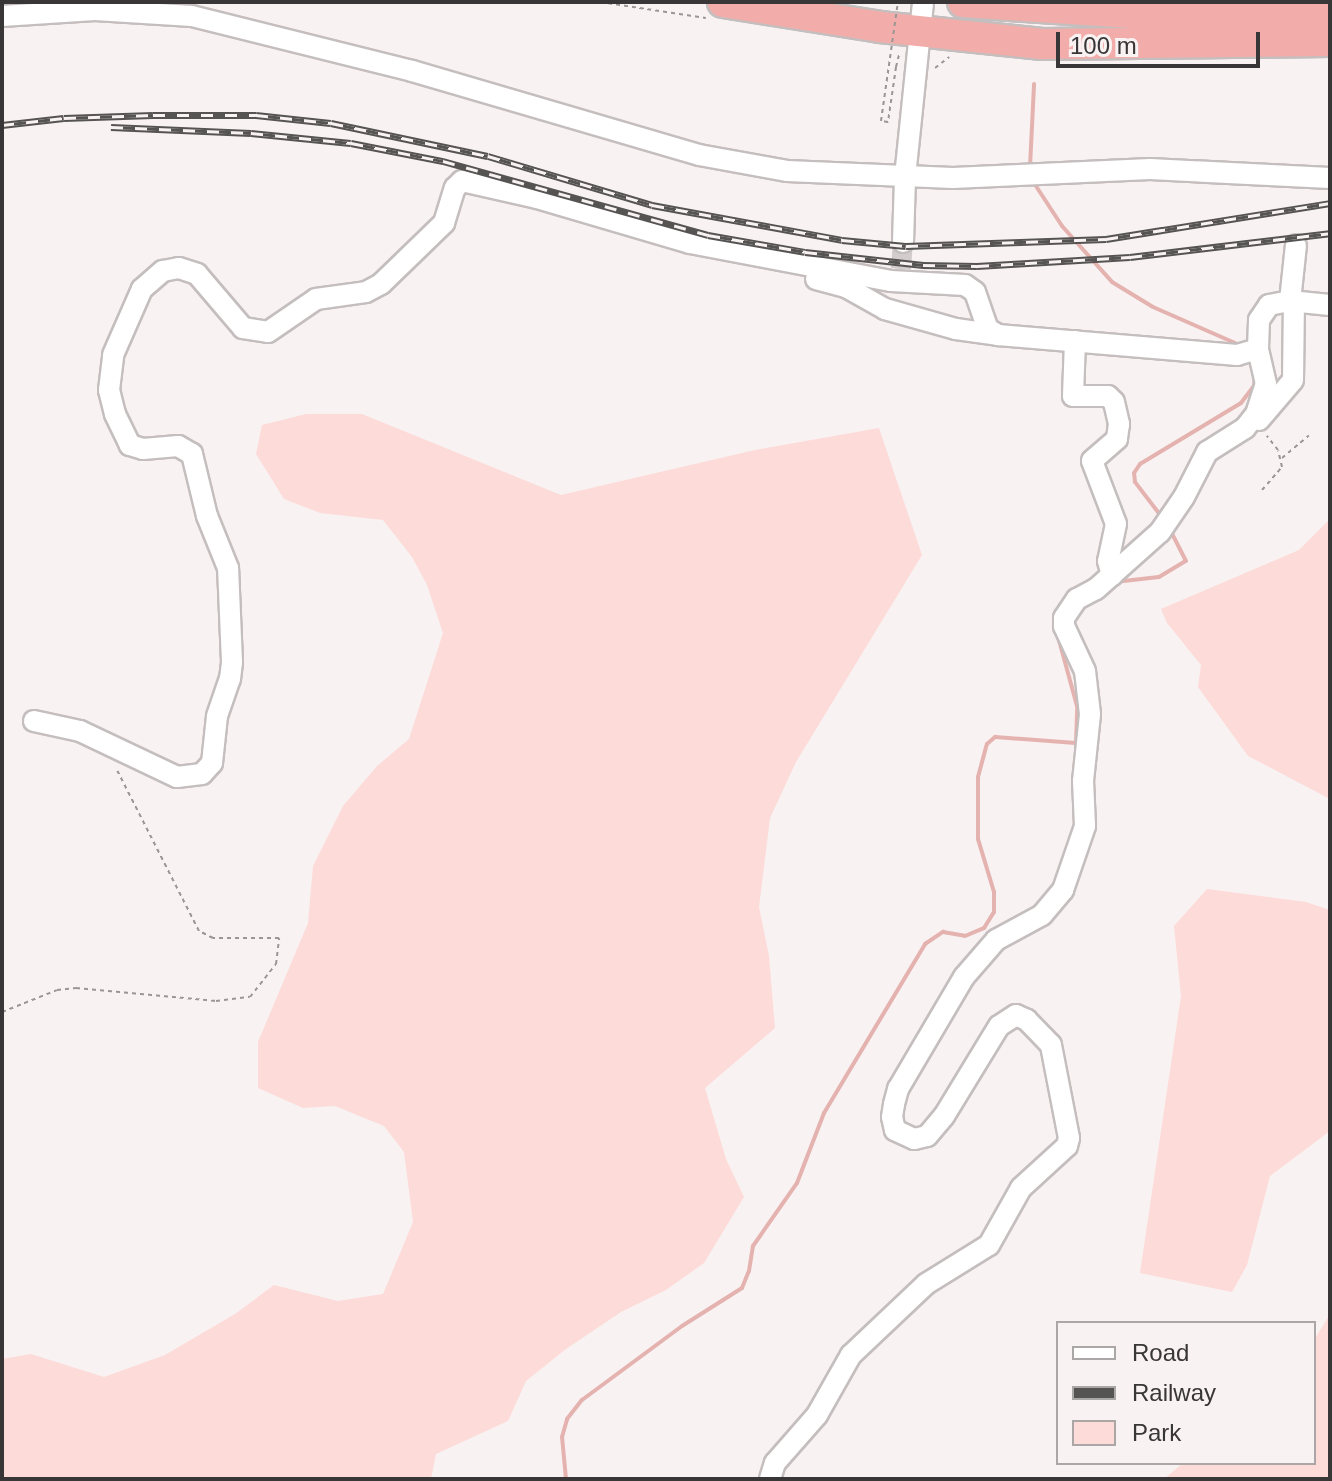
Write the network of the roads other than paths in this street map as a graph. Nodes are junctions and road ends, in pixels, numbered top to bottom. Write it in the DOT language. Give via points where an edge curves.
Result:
graph roads {
  1 [pos="963,2"];
  2 [pos="716,10"];
  3 [pos="1330,15"];
  4 [pos="2,16"];
  5 [pos="911,32"];
  6 [pos="1330,41"];
  7 [pos="905,177"];
  8 [pos="1330,178"];
  9 [pos="903,242"];
  10 [pos="1296,245"];
  11 [pos="806,263"];
  12 [pos="1292,301"];
  13 [pos="1330,305"];
  14 [pos="998,335"];
  15 [pos="1075,341"];
  16 [pos="1250,352"];
  17 [pos="1250,425"];
  18 [pos="1112,575"];
  19 [pos="34,721"];
  20 [pos="770,1479"];
  1 -- 3 [label="highway" via="1163,15"];
  2 -- 5 [label="highway"];
  4 -- 7 [label="street" via="95,10 192,16 412,71 699,155 787,171"];
  5 -- 6 [label="highway" via="1091,46"];
  5 -- 7 [label="street"];
  7 -- 8 [label="street" via="1150,169"];
  7 -- 9 [label="street"];
  10 -- 12 [label="street"];
  11 -- 14 [label="street" via="811,278 840,284 885,309"];
  11 -- 14 [label="street" via="965,285 975,292 988,329"];
  11 -- 19 [label="street" via="690,243 462,181 444,223 381,284 366,292 316,299 268,332 243,328 192,271 171,269 156,275 142,289 113,355 109,390 130,445 184,448 196,463 203,502 230,581 230,679 217,716 212,763 202,774 177,777 80,731"];
  12 -- 13 [label="street"];
  12 -- 16 [label="street" via="1263,310"];
  12 -- 17 [label="street" via="1293,380"];
  14 -- 15 [label="street"];
  15 -- 16 [label="street"];
  15 -- 18 [label="street" via="1073,396 1108,396 1119,424 1117,439 1092,461 1116,524 1108,561"];
  16 -- 17 [label="street" via="1266,384"];
  17 -- 18 [label="street" via="1207,452 1165,525"];
  18 -- 20 [label="street" via="1077,599 1064,622 1085,671 1090,714 1083,781 1085,826 1063,890 1042,915 996,940 964,977 898,1089 892,1117 901,1135 927,1136 999,1026 1016,1015 1051,1045 1067,1146 1021,1188 989,1245 926,1284 851,1355 817,1415 775,1463"];
}
